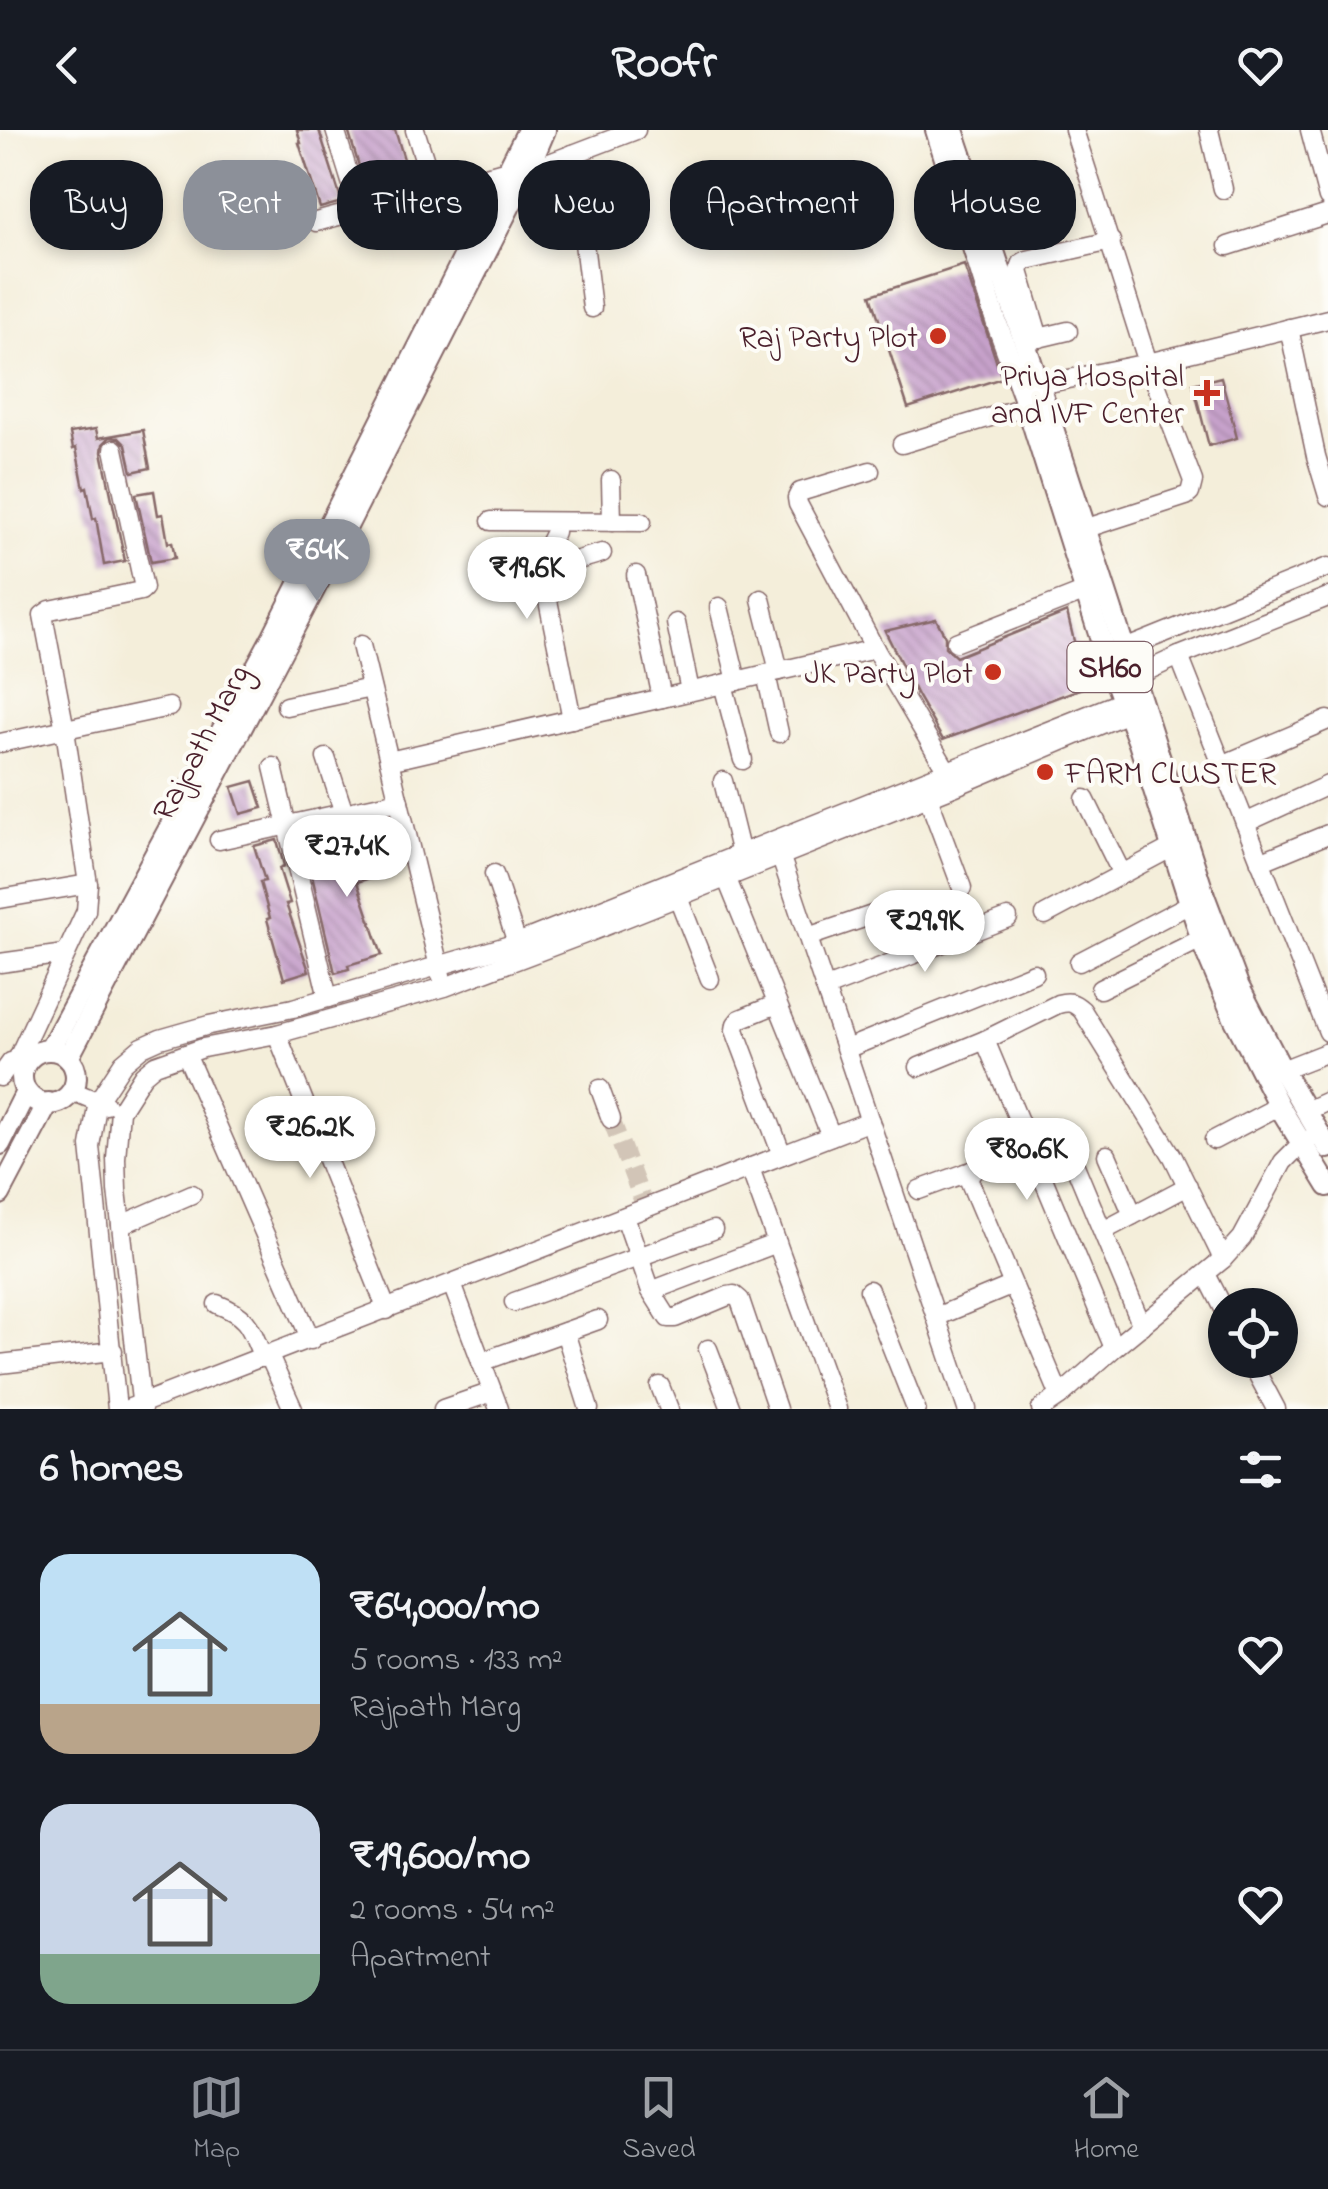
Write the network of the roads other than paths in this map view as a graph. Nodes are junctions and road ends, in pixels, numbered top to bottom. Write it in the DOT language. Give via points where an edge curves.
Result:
graph roads {
  1 [pos="334,130"];
  2 [pos="415,130"];
  3 [pos="528,130"];
  4 [pos="545,130"];
  5 [pos="636,130"];
  6 [pos="936,130"];
  7 [pos="954,130"];
  8 [pos="1074,130"];
  9 [pos="1209,130"];
  10 [pos="1317,139"];
  11 [pos="573,154"];
  12 [pos="344,160"];
  13 [pos="424,160"];
  14 [pos="513,174"];
  15 [pos="498,177"];
  16 [pos="1223,190"];
  17 [pos="1328,198"];
  18 [pos="1328,214"];
  19 [pos="1110,241"];
  20 [pos="1228,246"];
  21 [pos="592,308"];
  22 [pos="1328,320"];
  23 [pos="1289,328"];
  24 [pos="1068,330"];
  25 [pos="1032,340"];
  26 [pos="1148,363"];
  27 [pos="1040,385"];
  28 [pos="1027,406"];
  29 [pos="902,444"];
  30 [pos="114,449"];
  31 [pos="870,471"];
  32 [pos="611,480"];
  33 [pos="1328,496"];
  34 [pos="491,521"];
  35 [pos="555,522"];
  36 [pos="612,522"];
  37 [pos="642,522"];
  38 [pos="1084,529"];
  39 [pos="602,553"];
  40 [pos="1328,567"];
  41 [pos="541,571"];
  42 [pos="636,575"];
  43 [pos="1086,591"];
  44 [pos="1328,597"];
  45 [pos="761,599"];
  46 [pos="719,607"];
  47 [pos="676,623"];
  48 [pos="956,642"];
  49 [pos="361,646"];
  50 [pos="876,649"];
  51 [pos="1116,652"];
  52 [pos="1179,656"];
  53 [pos="773,672"];
  54 [pos="730,682"];
  55 [pos="371,688"];
  56 [pos="690,692"];
  57 [pos="1125,694"];
  58 [pos="662,698"];
  59 [pos="286,706"];
  60 [pos="169,707"];
  61 [pos="572,719"];
  62 [pos="1328,720"];
  63 [pos="65,730"];
  64 [pos="779,733"];
  65 [pos="0,743"];
  66 [pos="326,758"];
  67 [pos="743,760"];
  68 [pos="389,761"];
  69 [pos="273,766"];
  70 [pos="1222,766"];
  71 [pos="952,779"];
  72 [pos="722,781"];
  73 [pos="1328,785"];
  74 [pos="928,796"];
  75 [pos="1085,799"];
  76 [pos="399,801"];
  77 [pos="344,813"];
  78 [pos="1245,823"];
  79 [pos="287,825"];
  80 [pos="1328,834"];
  81 [pos="218,840"];
  82 [pos="778,848"];
  83 [pos="1172,848"];
  84 [pos="741,854"];
  85 [pos="1260,862"];
  86 [pos="494,874"];
  87 [pos="1122,874"];
  88 [pos="726,877"];
  89 [pos="88,884"];
  90 [pos="962,888"];
  91 [pos="675,889"];
  92 [pos="0,899"];
  93 [pos="1190,904"];
  94 [pos="890,909"];
  95 [pos="1045,914"];
  96 [pos="1008,918"];
  97 [pos="808,937"];
  98 [pos="1201,939"];
  99 [pos="517,943"];
  100 [pos="65,954"];
  101 [pos="1080,962"];
  102 [pos="0,963"];
  103 [pos="438,966"];
  104 [pos="1034,973"];
  105 [pos="710,979"];
  106 [pos="444,986"];
  107 [pos="826,988"];
  108 [pos="1100,989"];
  109 [pos="328,998"];
  110 [pos="777,1004"];
  111 [pos="1328,1032"];
  112 [pos="277,1034"];
  113 [pos="985,1040"];
  114 [pos="846,1049"];
  115 [pos="1328,1052"];
  116 [pos="59,1054"];
  117 [pos="186,1054"];
  118 [pos="20,1063"];
  119 [pos="920,1067"];
  120 [pos="1282,1070"];
  121 [pos="0,1076"];
  122 [pos="600,1089"];
  123 [pos="72,1091"];
  124 [pos="26,1092"];
  125 [pos="98,1101"];
  126 [pos="1328,1101"];
  127 [pos="48,1103"];
  128 [pos="1278,1106"];
  129 [pos="120,1111"];
  130 [pos="1306,1111"];
  131 [pos="611,1119"];
  132 [pos="870,1121"];
  133 [pos="831,1136"];
  134 [pos="1214,1140"];
  135 [pos="1324,1141"];
  136 [pos="0,1144"];
  137 [pos="1300,1144"];
  138 [pos="1107,1154"];
  139 [pos="782,1155"];
  140 [pos="1071,1156"];
  141 [pos="996,1162"];
  142 [pos="750,1168"];
  143 [pos="966,1173"];
  144 [pos="1188,1186"];
  145 [pos="1328,1186"];
  146 [pos="918,1190"];
  147 [pos="0,1194"];
  148 [pos="192,1194"];
  149 [pos="1134,1215"];
  150 [pos="625,1217"];
  151 [pos="122,1225"];
  152 [pos="713,1230"];
  153 [pos="1102,1231"];
  154 [pos="776,1243"];
  155 [pos="639,1258"];
  156 [pos="1223,1259"];
  157 [pos="1206,1274"];
  158 [pos="452,1284"];
  159 [pos="1013,1285"];
  160 [pos="1213,1288"];
  161 [pos="652,1290"];
  162 [pos="869,1290"];
  163 [pos="514,1302"];
  164 [pos="217,1304"];
  165 [pos="387,1310"];
  166 [pos="936,1317"];
  167 [pos="598,1320"];
  168 [pos="1142,1326"];
  169 [pos="565,1332"];
  170 [pos="311,1340"];
  171 [pos="1114,1348"];
  172 [pos="708,1349"];
  173 [pos="113,1351"];
  174 [pos="266,1357"];
  175 [pos="481,1362"];
  176 [pos="0,1364"];
  177 [pos="1260,1378"];
  178 [pos="660,1386"];
  179 [pos="1060,1396"];
  180 [pos="495,1400"];
  181 [pos="137,1408"];
  182 [pos="117,1409"];
  183 [pos="293,1409"];
  184 [pos="443,1409"];
  185 [pos="589,1409"];
  186 [pos="669,1409"];
  187 [pos="730,1409"];
  188 [pos="778,1409"];
  189 [pos="837,1409"];
  190 [pos="916,1409"];
  191 [pos="967,1409"];
  192 [pos="1040,1409"];
  193 [pos="1276,1409"];
  1 -- 12 [label="street"];
  2 -- 13 [label="street"];
  3 -- 14 [label="main road, Rajpath Marg"];
  4 -- 14 [label="main road, Rajpath Marg"];
  5 -- 11 [label="street"];
  6 -- 28 [label="main road, SH60"];
  7 -- 25 [label="main road, SH60"];
  8 -- 19 [label="street"];
  9 -- 16 [label="street"];
  10 -- 17 [label="street"];
  11 -- 14 [label="street"];
  11 -- 21 [label="street"];
  14 -- 15 [label="street"];
  14 -- 116 [label="main road, Rajpath Marg" via="326,568"];
  18 -- 20 [label="street"];
  19 -- 25 [label="street" via="1022,263"];
  19 -- 26 [label="street"];
  22 -- 23 [label="street"];
  23 -- 26 [label="street"];
  23 -- 33 [label="street"];
  24 -- 25 [label="street"];
  25 -- 27 [label="main road, SH60"];
  26 -- 27 [label="street"];
  26 -- 38 [label="street" via="1192,487 1186,496"];
  27 -- 38 [label="main road, SH60"];
  28 -- 29 [label="street"];
  28 -- 43 [label="main road, SH60"];
  30 -- 63 [label="street" via="144,588 43,615"];
  31 -- 50 [label="street" via="797,498"];
  32 -- 36 [label="street"];
  34 -- 35 [label="street"];
  35 -- 36 [label="street"];
  35 -- 41 [label="street"];
  36 -- 37 [label="street"];
  38 -- 51 [label="main road, SH60"];
  39 -- 41 [label="street"];
  40 -- 51 [label="street"];
  41 -- 61 [label="street"];
  42 -- 58 [label="street"];
  43 -- 48 [label="street"];
  43 -- 51 [label="main road, SH60"];
  44 -- 52 [label="street"];
  45 -- 53 [label="street"];
  46 -- 54 [label="street"];
  47 -- 56 [label="street"];
  49 -- 55 [label="street"];
  50 -- 53 [label="street"];
  50 -- 71 [label="street"];
  51 -- 57 [label="main road, SH60"];
  52 -- 57 [label="street"];
  52 -- 70 [label="street"];
  53 -- 54 [label="street"];
  53 -- 64 [label="street"];
  54 -- 56 [label="street"];
  54 -- 67 [label="street"];
  55 -- 59 [label="street"];
  55 -- 68 [label="street"];
  56 -- 58 [label="street"];
  57 -- 71 [label="street"];
  57 -- 83 [label="main road, SH60"];
  57 -- 120 [label="main road, SH60" via="1238,985"];
  58 -- 61 [label="street"];
  60 -- 63 [label="street"];
  61 -- 68 [label="street"];
  62 -- 70 [label="street"];
  63 -- 65 [label="street"];
  63 -- 89 [label="street"];
  66 -- 77 [label="street"];
  68 -- 76 [label="street"];
  69 -- 79 [label="street"];
  70 -- 78 [label="street"];
  71 -- 74 [label="street"];
  71 -- 82 [label="street"];
  72 -- 84 [label="street"];
  73 -- 78 [label="street"];
  74 -- 82 [label="street"];
  74 -- 90 [label="street"];
  75 -- 87 [label="street"];
  76 -- 77 [label="street"];
  76 -- 103 [label="street"];
  77 -- 79 [label="street"];
  78 -- 85 [label="street"];
  79 -- 81 [label="street"];
  79 -- 109 [label="street"];
  80 -- 85 [label="street"];
  82 -- 84 [label="street"];
  82 -- 88 [label="street"];
  82 -- 97 [label="street"];
  83 -- 87 [label="street"];
  83 -- 93 [label="main road, SH60"];
  84 -- 91 [label="street"];
  85 -- 111 [label="street"];
  86 -- 99 [label="street"];
  87 -- 95 [label="street"];
  88 -- 91 [label="street"];
  88 -- 110 [label="street"];
  89 -- 92 [label="street"];
  89 -- 100 [label="street" via="86,911"];
  91 -- 99 [label="street"];
  91 -- 105 [label="street"];
  91 -- 106 [label="street"];
  93 -- 98 [label="main road, SH60"];
  93 -- 101 [label="street"];
  94 -- 97 [label="street"];
  96 -- 107 [label="street"];
  97 -- 107 [label="street"];
  98 -- 108 [label="street"];
  98 -- 128 [label="main road, SH60"];
  99 -- 103 [label="street"];
  100 -- 102 [label="street"];
  100 -- 118 [label="street"];
  103 -- 106 [label="street"];
  103 -- 109 [label="street"];
  104 -- 114 [label="street"];
  106 -- 112 [label="street"];
  107 -- 114 [label="street"];
  109 -- 125 [label="street" via="142,1047"];
  110 -- 133 [label="street"];
  110 -- 139 [label="street" via="740,1019 735,1030"];
  112 -- 117 [label="street"];
  112 -- 165 [label="street"];
  113 -- 119 [label="street"];
  113 -- 144 [label="street" via="1058,1004 1074,1003"];
  113 -- 171 [label="street"];
  114 -- 132 [label="street"];
  115 -- 120 [label="street"];
  116 -- 118 [label="main road" via="35,1053"];
  116 -- 123 [label="main road" via="72,1063"];
  117 -- 129 [label="street" via="143,1075"];
  117 -- 170 [label="street"];
  118 -- 121 [label="street" via="6,1066"];
  118 -- 124 [label="main road"];
  120 -- 130 [label="main road, SH60"];
  122 -- 131 [label="street"];
  123 -- 125 [label="street"];
  123 -- 127 [label="main road"];
  124 -- 127 [label="main road"];
  124 -- 136 [label="main road"];
  125 -- 129 [label="street"];
  125 -- 173 [label="street" via="90,1146"];
  126 -- 130 [label="street"];
  127 -- 147 [label="main road"];
  128 -- 134 [label="street"];
  128 -- 137 [label="main road, SH60"];
  129 -- 151 [label="street"];
  130 -- 135 [label="main road, SH60"];
  132 -- 133 [label="street"];
  132 -- 166 [label="street"];
  133 -- 139 [label="street"];
  135 -- 137 [label="street"];
  137 -- 145 [label="main road, SH60"];
  137 -- 156 [label="street"];
  138 -- 149 [label="street"];
  139 -- 142 [label="street"];
  140 -- 153 [label="street"];
  141 -- 143 [label="street"];
  142 -- 150 [label="street" via="644,1204"];
  142 -- 154 [label="street"];
  143 -- 146 [label="street"];
  143 -- 159 [label="street"];
  144 -- 149 [label="street"];
  144 -- 156 [label="street"];
  148 -- 151 [label="street"];
  149 -- 153 [label="street"];
  150 -- 155 [label="street"];
  150 -- 158 [label="street"];
  151 -- 181 [label="street"];
  152 -- 155 [label="street"];
  153 -- 168 [label="street"];
  154 -- 161 [label="street"];
  154 -- 189 [label="street"];
  155 -- 161 [label="street"];
  155 -- 163 [label="street"];
  156 -- 157 [label="street"];
  157 -- 160 [label="street"];
  157 -- 168 [label="street"];
  158 -- 165 [label="street"];
  158 -- 175 [label="street"];
  159 -- 166 [label="street"];
  159 -- 179 [label="street"];
  161 -- 188 [label="street" via="668,1318 728,1296 740,1300"];
  162 -- 190 [label="street"];
  164 -- 174 [label="street" via="243,1317"];
  165 -- 170 [label="street"];
  166 -- 191 [label="street"];
  167 -- 169 [label="street"];
  168 -- 171 [label="street"];
  169 -- 175 [label="street"];
  169 -- 185 [label="street"];
  170 -- 174 [label="street"];
  171 -- 179 [label="street"];
  172 -- 187 [label="street"];
  173 -- 176 [label="street"];
  173 -- 182 [label="street"];
  174 -- 181 [label="street"];
  174 -- 183 [label="street"];
  175 -- 180 [label="street"];
  177 -- 193 [label="street"];
  178 -- 186 [label="street"];
  179 -- 192 [label="street"];
  180 -- 184 [label="street"];
}
